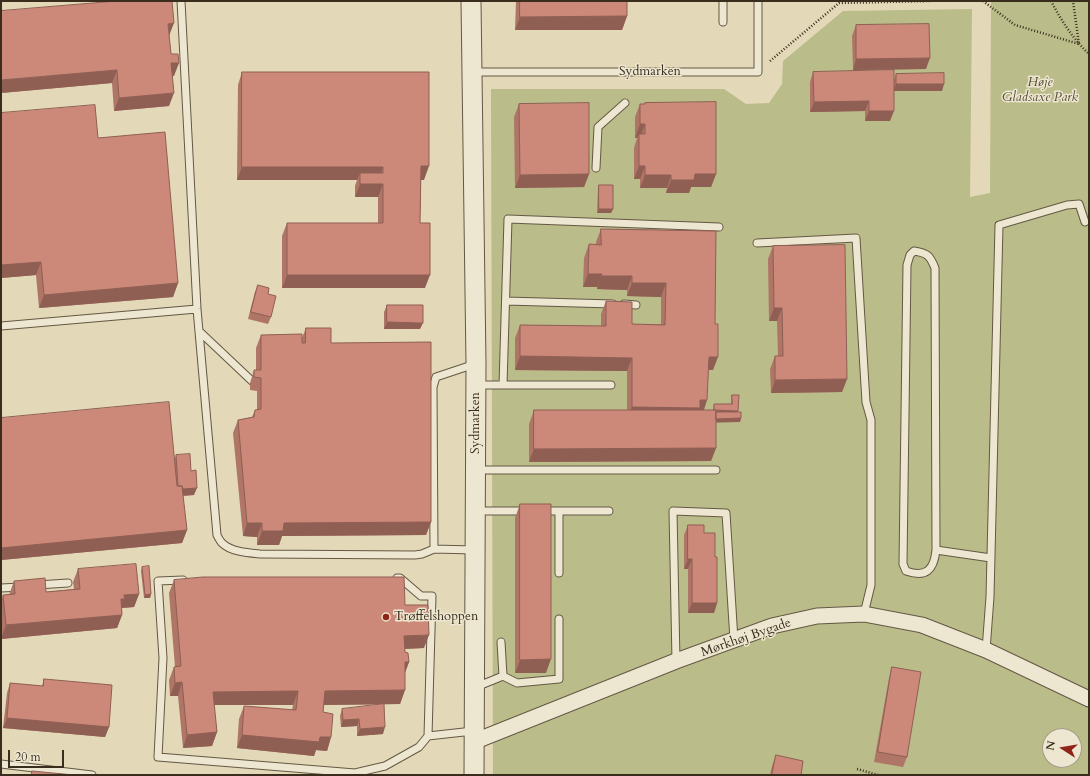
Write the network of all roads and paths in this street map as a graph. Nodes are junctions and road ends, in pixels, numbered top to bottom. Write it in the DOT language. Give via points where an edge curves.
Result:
graph roads {
  1 [pos="181,1"];
  2 [pos="471,1"];
  3 [pos="723,1"];
  4 [pos="758,1"];
  5 [pos="932,1"];
  6 [pos="982,1"];
  7 [pos="1051,1"];
  8 [pos="1073,1"];
  9 [pos="723,22"];
  10 [pos="1079,44"];
  11 [pos="1089,54"];
  12 [pos="472,72"];
  13 [pos="758,72"];
  14 [pos="625,102"];
  15 [pos="596,168"];
  16 [pos="1085,222"];
  17 [pos="719,227"];
  18 [pos="757,243"];
  19 [pos="506,300"];
  20 [pos="636,305"];
  21 [pos="197,309"];
  22 [pos="1,326"];
  23 [pos="199,331"];
  24 [pos="476,364"];
  25 [pos="253,382"];
  26 [pos="476,385"];
  27 [pos="502,385"];
  28 [pos="611,385"];
  29 [pos="476,470"];
  30 [pos="716,470"];
  31 [pos="475,511"];
  32 [pos="559,511"];
  33 [pos="609,511"];
  34 [pos="434,550"];
  35 [pos="475,550"];
  36 [pos="936,550"];
  37 [pos="991,558"];
  38 [pos="559,573"];
  39 [pos="392,578"];
  40 [pos="189,580"];
  41 [pos="68,582"];
  42 [pos="1,588"];
  43 [pos="864,614"];
  44 [pos="559,619"];
  45 [pos="734,640"];
  46 [pos="501,642"];
  47 [pos="986,650"];
  48 [pos="676,661"];
  49 [pos="503,676"];
  50 [pos="474,688"];
  51 [pos="1089,700"];
  52 [pos="428,736"];
  53 [pos="473,736"];
  54 [pos="1,764"];
  55 [pos="857,769"];
  56 [pos="92,775"];
  57 [pos="474,775"];
  58 [pos="878,775"];
  1 -- 21 [label="lane"];
  2 -- 12 [label="street, Sydmarken"];
  3 -- 9 [label="lane"];
  4 -- 13 [label="lane"];
  5 -- 13 [label="path" via="839,3"];
  6 -- 10 [label="path" via="1014,25"];
  7 -- 10 [label="path"];
  8 -- 10 [label="path"];
  10 -- 11 [label="path"];
  12 -- 13 [label="lane, Sydmarken"];
  12 -- 24 [label="street, Sydmarken"];
  14 -- 15 [label="lane" via="598,127"];
  16 -- 37 [label="lane" via="1079,204 1067,205 999,225"];
  17 -- 19 [label="lane" via="508,219"];
  18 -- 43 [label="lane" via="856,238 866,402 871,420 871,585"];
  19 -- 20 [label="lane"];
  19 -- 27 [label="lane"];
  21 -- 22 [label="lane"];
  21 -- 23 [label="lane"];
  23 -- 25 [label="lane"];
  23 -- 34 [label="lane" via="215,520 221,543 260,554 415,555"];
  24 -- 26 [label="street, Sydmarken"];
  24 -- 34 [label="lane" via="436,377 433,387"];
  26 -- 27 [label="lane"];
  26 -- 29 [label="street, Sydmarken"];
  27 -- 28 [label="lane"];
  29 -- 30 [label="lane"];
  29 -- 31 [label="street, Sydmarken"];
  31 -- 32 [label="lane"];
  31 -- 35 [label="street, Sydmarken"];
  32 -- 33 [label="lane"];
  32 -- 38 [label="lane"];
  34 -- 35 [label="lane"];
  35 -- 50 [label="street, Sydmarken"];
  36 -- 36 [label="lane" via="934,268 930,257 914,251 907,265 903,564 906,571 915,574 925,572 935,561"];
  36 -- 37 [label="lane"];
  37 -- 47 [label="lane"];
  39 -- 52 [label="lane" via="400,578 421,596 432,596"];
  40 -- 52 [label="lane" via="158,581 163,658 158,757 355,773 385,766 419,747"];
  41 -- 42 [label="lane"];
  43 -- 45 [label="street, Mørkhøj Bygade" via="817,616 772,626"];
  43 -- 47 [label="street, Mørkhøj Bygade" via="922,625"];
  44 -- 49 [label="lane" via="559,679 517,683"];
  45 -- 48 [label="street, Mørkhøj Bygade"];
  45 -- 48 [label="lane" via="726,513 673,511"];
  46 -- 49 [label="lane"];
  47 -- 51 [label="street, Mørkhøj Bygade"];
  48 -- 53 [label="street, Mørkhøj Bygade"];
  49 -- 50 [label="lane"];
  50 -- 53 [label="street, Sydmarken"];
  52 -- 53 [label="lane"];
  53 -- 57 [label="street, Sydmarken"];
  54 -- 56 [label="lane"];
  55 -- 58 [label="path"];
}
